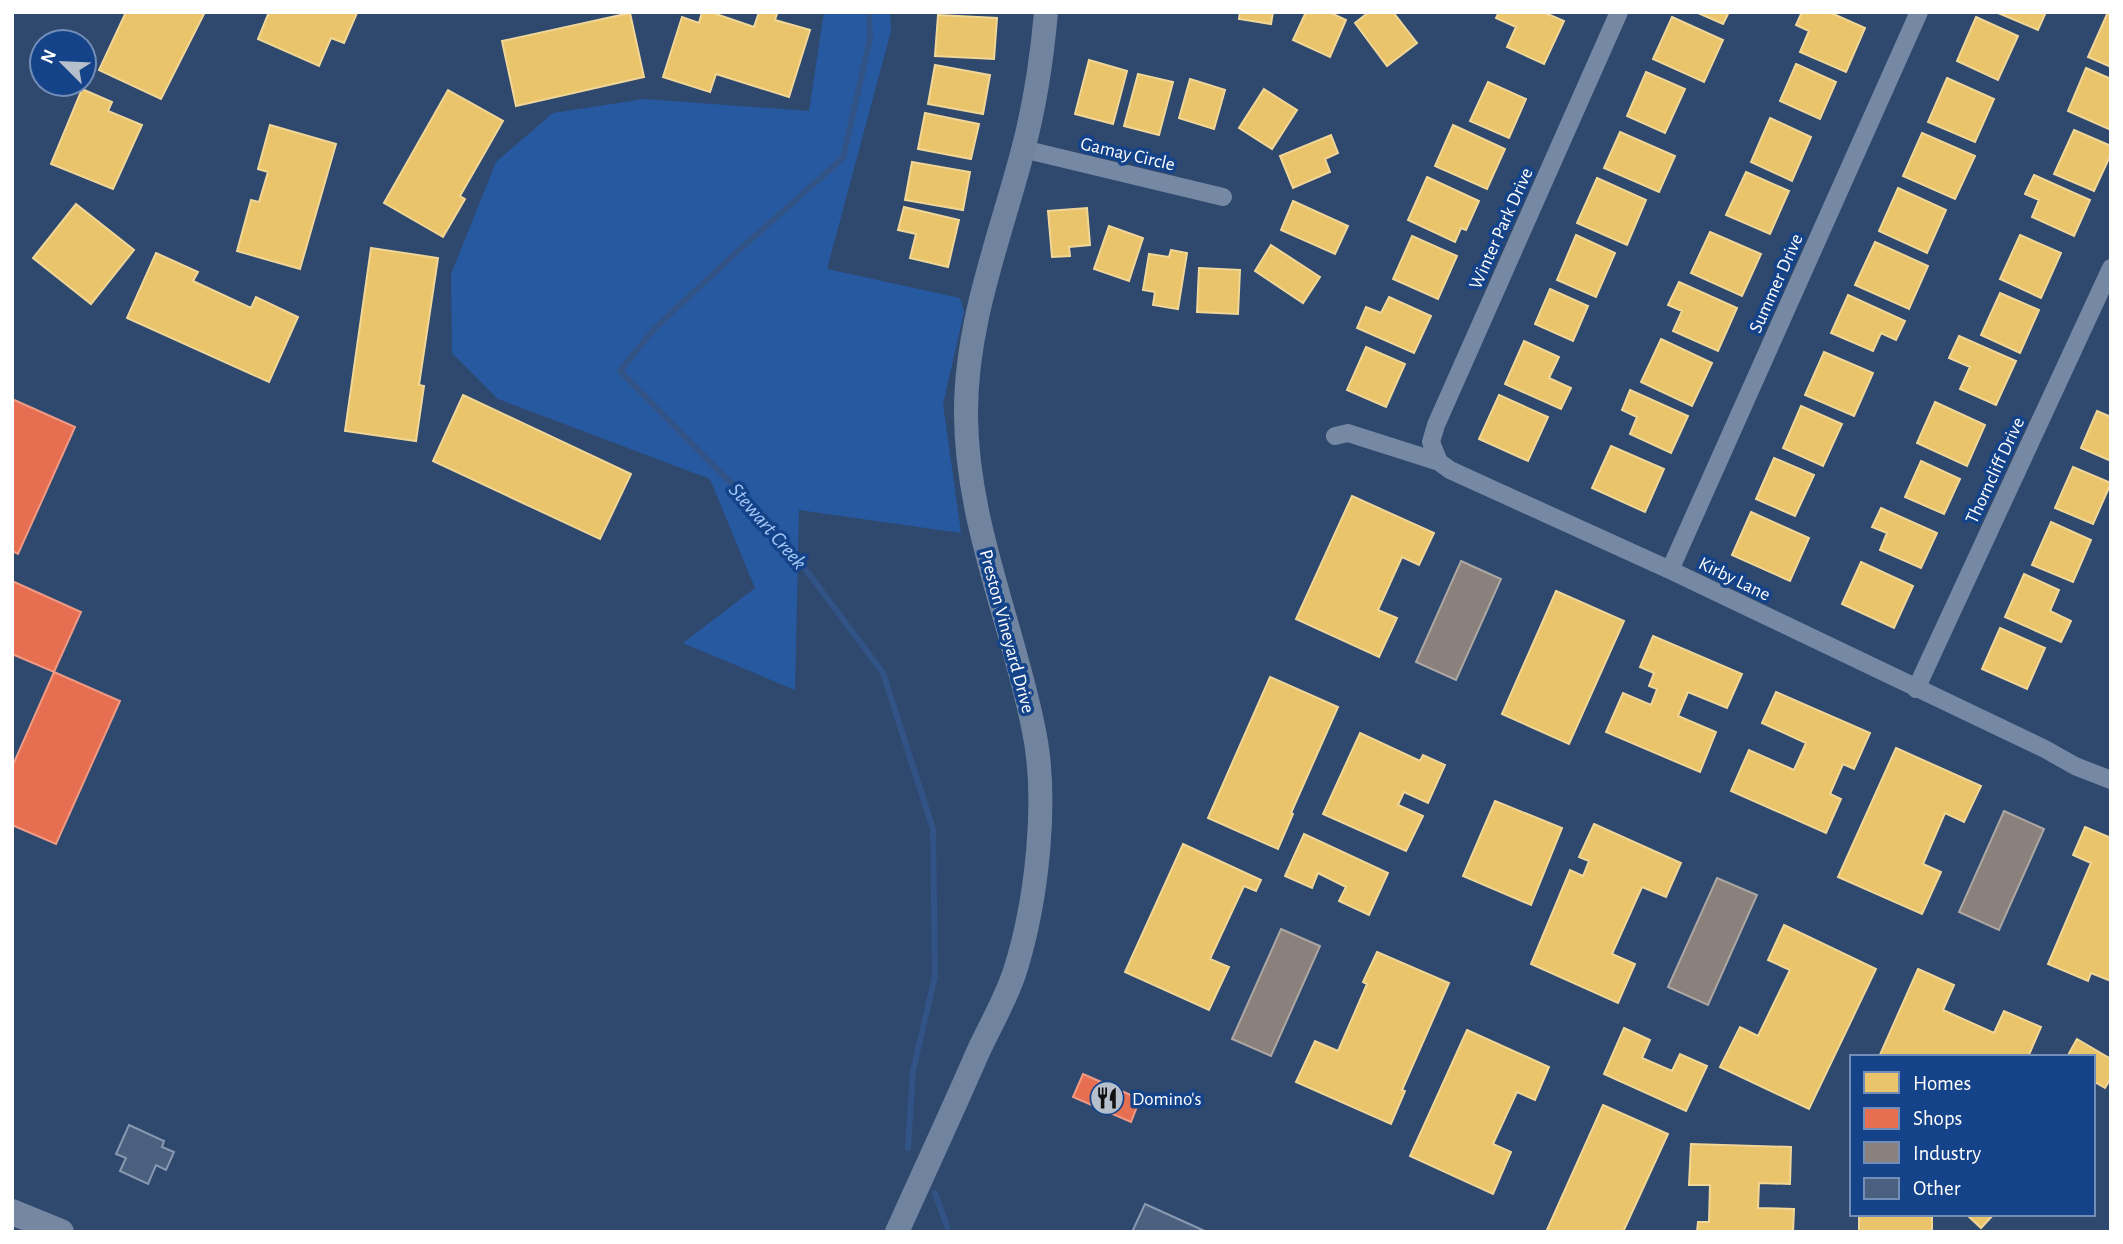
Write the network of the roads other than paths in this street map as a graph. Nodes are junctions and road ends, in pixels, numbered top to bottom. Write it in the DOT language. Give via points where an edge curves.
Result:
graph roads {
  1 [pos="1046,12"];
  2 [pos="1619,12"];
  3 [pos="1919,12"];
  4 [pos="1023,149"];
  5 [pos="1223,197"];
  6 [pos="2111,268"];
  7 [pos="1335,436"];
  8 [pos="1439,462"];
  9 [pos="1670,570"];
  10 [pos="1916,689"];
  11 [pos="2111,780"];
  12 [pos="12,1212"];
  13 [pos="61,1232"];
  14 [pos="897,1232"];
  1 -- 4 [label="street, Preston Vineyard Drive"];
  2 -- 8 [label="street, Winter Park Drive" via="1436,425 1431,442"];
  3 -- 9 [label="street, Summer Drive"];
  4 -- 5 [label="street, Gamay Circle"];
  4 -- 14 [label="street, Preston Vineyard Drive" via="975,324 966,415 982,533 1034,730 1039,788 1037,861 1014,972"];
  6 -- 10 [label="street, Thorncliff Drive"];
  7 -- 8 [label="street, Kirby Lane" via="1348,433"];
  8 -- 9 [label="street, Kirby Lane"];
  9 -- 10 [label="street, Kirby Lane"];
  10 -- 11 [label="street, Kirby Lane"];
  12 -- 13 [label="main road"];
}
